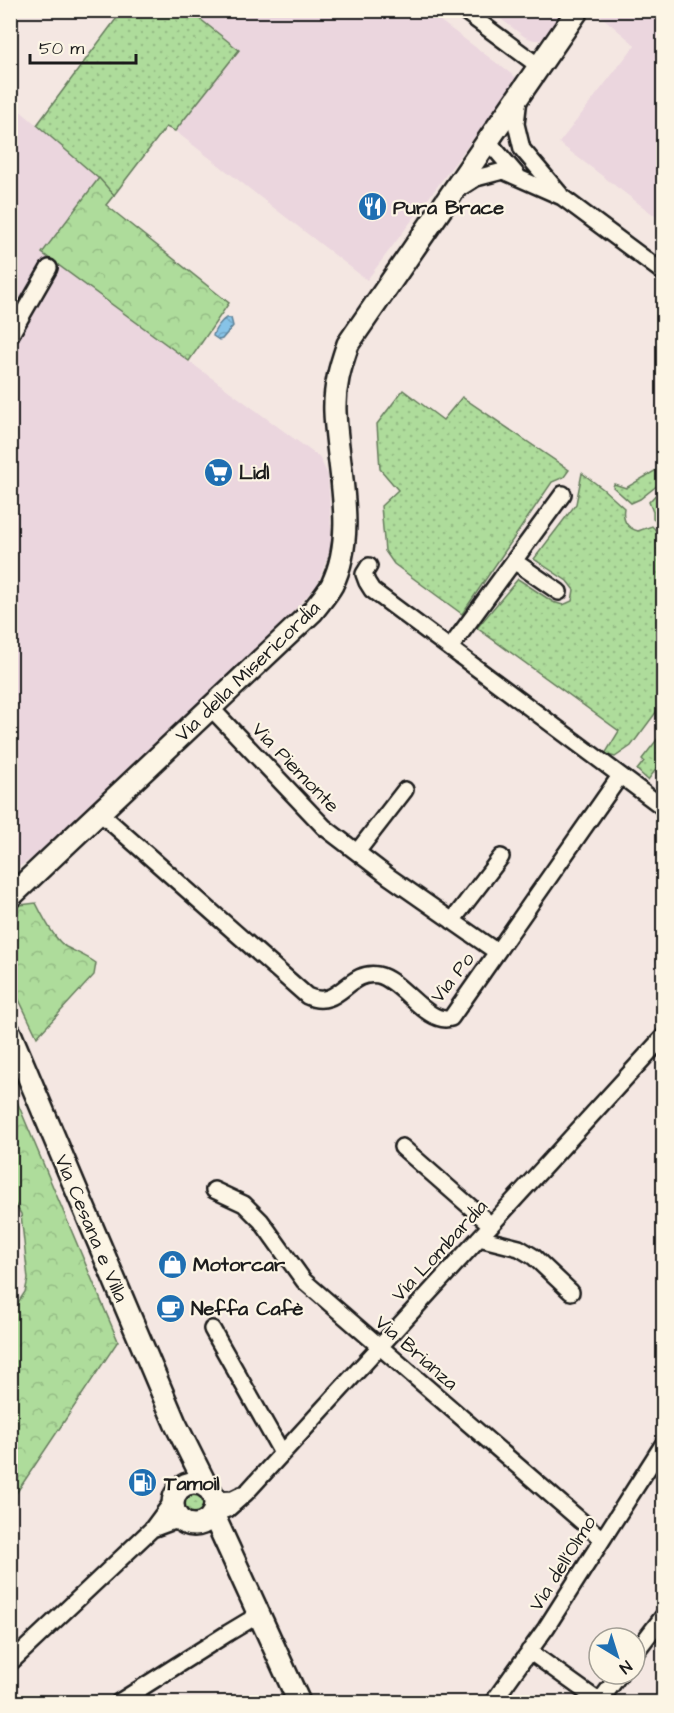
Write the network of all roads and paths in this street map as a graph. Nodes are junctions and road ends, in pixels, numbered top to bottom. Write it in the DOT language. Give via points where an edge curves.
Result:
graph roads {
  1 [pos="463,10"];
  2 [pos="578,10"];
  3 [pos="540,67"];
  4 [pos="519,97"];
  5 [pos="488,141"];
  6 [pos="530,158"];
  7 [pos="520,178"];
  8 [pos="452,193"];
  9 [pos="562,197"];
  10 [pos="49,268"];
  11 [pos="663,273"];
  12 [pos="10,336"];
  13 [pos="563,494"];
  14 [pos="514,561"];
  15 [pos="369,566"];
  16 [pos="560,592"];
  17 [pos="450,648"];
  18 [pos="210,707"];
  19 [pos="620,776"];
  20 [pos="405,790"];
  21 [pos="663,808"];
  22 [pos="99,812"];
  23 [pos="357,852"];
  24 [pos="501,857"];
  25 [pos="19,883"];
  26 [pos="10,897"];
  27 [pos="452,921"];
  28 [pos="497,952"];
  29 [pos="10,1033"];
  30 [pos="663,1036"];
  31 [pos="402,1147"];
  32 [pos="214,1190"];
  33 [pos="491,1225"];
  34 [pos="479,1238"];
  35 [pos="571,1292"];
  36 [pos="212,1329"];
  37 [pos="379,1347"];
  38 [pos="663,1443"];
  39 [pos="282,1453"];
  40 [pos="196,1505"];
  41 [pos="602,1539"];
  42 [pos="663,1615"];
  43 [pos="260,1616"];
  44 [pos="647,1637"];
  45 [pos="529,1651"];
  46 [pos="10,1663"];
  47 [pos="611,1686"];
  48 [pos="119,1702"];
  49 [pos="300,1702"];
  50 [pos="493,1702"];
  51 [pos="600,1702"];
  1 -- 3 [label="street"];
  2 -- 3 [label="street, Via della Misericordia"];
  3 -- 4 [label="street, Via della Misericordia"];
  4 -- 5 [label="street, Via della Misericordia"];
  4 -- 6 [label="street" via="516,124 522,149"];
  5 -- 6 [label="street"];
  5 -- 7 [label="street"];
  5 -- 8 [label="street, Via della Misericordia"];
  6 -- 9 [label="street"];
  7 -- 8 [label="street" via="503,171 476,178"];
  7 -- 9 [label="street"];
  8 -- 18 [label="street, Via della Misericordia" via="352,338 338,375 335,410 345,526 331,588 313,611"];
  9 -- 11 [label="street"];
  10 -- 12 [label="street"];
  13 -- 14 [label="street"];
  14 -- 16 [label="street"];
  14 -- 17 [label="street"];
  15 -- 17 [label="street" via="364,574 372,590"];
  17 -- 19 [label="street"];
  18 -- 22 [label="street, Via della Misericordia"];
  18 -- 23 [label="street, Via Piemonte" via="316,819"];
  19 -- 21 [label="street"];
  19 -- 28 [label="street, Via Po"];
  20 -- 23 [label="street"];
  22 -- 25 [label="street, Via della Misericordia"];
  22 -- 28 [label="street, Via Po" via="316,1000 334,996 359,977 378,975 397,985 423,1009 445,1020 451,1018"];
  23 -- 27 [label="street, Via Piemonte"];
  24 -- 27 [label="street"];
  25 -- 26 [label="street, Via della Misericordia"];
  27 -- 28 [label="street, Via Piemonte"];
  29 -- 40 [label="street, Via Cesana e Villa" via="176,1423"];
  30 -- 33 [label="street, Via Lombardia"];
  31 -- 33 [label="street"];
  32 -- 37 [label="street, Via Brianza" via="244,1204 304,1281"];
  33 -- 34 [label="street, Via Lombardia"];
  34 -- 35 [label="street" via="519,1248"];
  34 -- 37 [label="street, Via Lombardia"];
  36 -- 39 [label="street"];
  37 -- 39 [label="street, Via Lombardia"];
  37 -- 41 [label="street, Via Brianza"];
  38 -- 41 [label="street, Via dell'Olmo"];
  39 -- 40 [label="street, Via Lombardia" via="228,1509"];
  40 -- 43 [label="street, Via Cesana e Villa" via="232,1556"];
  40 -- 46 [label="street" via="152,1529"];
  41 -- 45 [label="street, Via dell'Olmo"];
  42 -- 44 [label="street"];
  43 -- 48 [label="street"];
  43 -- 49 [label="street, Via Cesana e Villa"];
  45 -- 50 [label="street, Via dell'Olmo"];
  45 -- 51 [label="street"];
  47 -- 51 [label="street"];
}
